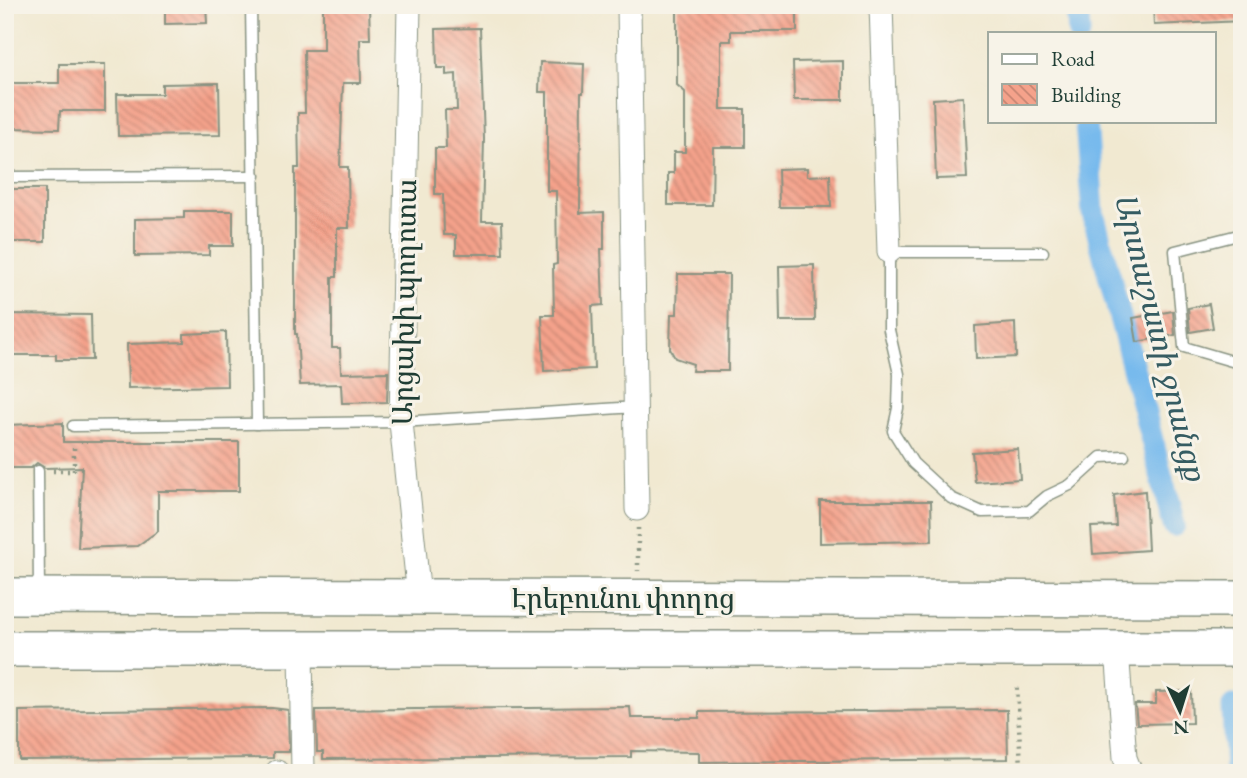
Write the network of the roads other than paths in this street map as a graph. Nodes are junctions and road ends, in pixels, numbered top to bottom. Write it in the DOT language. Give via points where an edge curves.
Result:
graph roads {
  1 [pos="251,5"];
  2 [pos="409,5"];
  3 [pos="629,5"];
  4 [pos="881,5"];
  5 [pos="255,176"];
  6 [pos="5,177"];
  7 [pos="1242,234"];
  8 [pos="889,252"];
  9 [pos="1043,253"];
  10 [pos="1242,364"];
  11 [pos="636,407"];
  12 [pos="401,422"];
  13 [pos="257,424"];
  14 [pos="73,426"];
  15 [pos="1124,456"];
  16 [pos="38,471"];
  17 [pos="637,509"];
  18 [pos="22,596"];
  19 [pos="419,597"];
  20 [pos="1242,599"];
  21 [pos="5,649"];
  22 [pos="301,649"];
  23 [pos="1117,649"];
  24 [pos="1242,649"];
  25 [pos="303,772"];
  26 [pos="1131,773"];
  1 -- 5 [label="lane"];
  2 -- 12 [label="street, Արցախի պողոտա"];
  3 -- 11 [label="street"];
  4 -- 8 [label="street"];
  5 -- 6 [label="lane"];
  5 -- 13 [label="lane"];
  7 -- 10 [label="lane" via="1175,251 1184,347"];
  8 -- 9 [label="lane"];
  8 -- 15 [label="lane" via="889,330 899,374 893,431 913,463 951,498 982,512 1029,511 1070,485 1101,457"];
  11 -- 12 [label="lane"];
  11 -- 17 [label="street"];
  12 -- 13 [label="lane"];
  12 -- 19 [label="street, Արցախի պողոտա"];
  13 -- 14 [label="lane"];
  16 -- 18 [label="lane"];
  18 -- 19 [label="main road, Էրեբունու փողոց"];
  19 -- 20 [label="main road, Էրեբունու փողոց"];
  21 -- 22 [label="main road, Էրեբունու փողոց"];
  22 -- 23 [label="main road, Էրեբունու փողոց"];
  22 -- 25 [label="street"];
  23 -- 24 [label="main road, Էրեբունու փողոց"];
  23 -- 26 [label="street" via="1125,758"];
}
